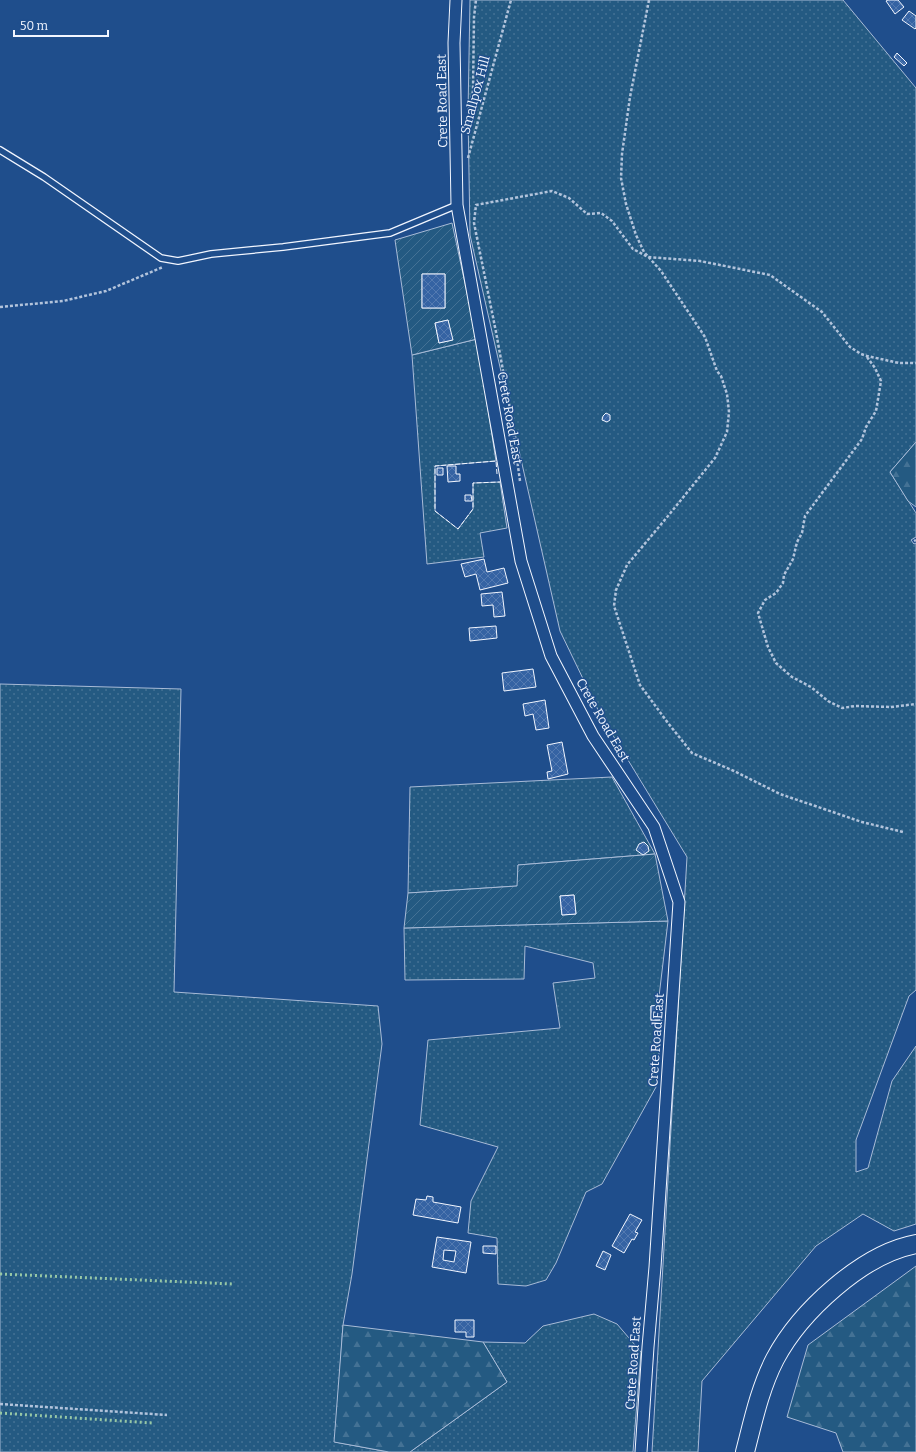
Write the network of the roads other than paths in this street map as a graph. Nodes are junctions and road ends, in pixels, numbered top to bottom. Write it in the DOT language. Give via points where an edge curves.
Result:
graph roads {
  1 [pos="456,0"];
  2 [pos="0,150"];
  3 [pos="458,205"];
  4 [pos="916,1244"];
  5 [pos="641,1452"];
  6 [pos="744,1452"];
  1 -- 3 [label="street, Crete Road East" via="454,43"];
  2 -- 3 [label="lane" via="44,177 161,258 178,261 211,254 390,233"];
  3 -- 5 [label="street, Crete Road East" via="521,561 551,656 593,736 654,827 679,902"];
  4 -- 6 [label="main road" via="891,1252 856,1272 834,1289 798,1324 775,1360 766,1381"];
}
